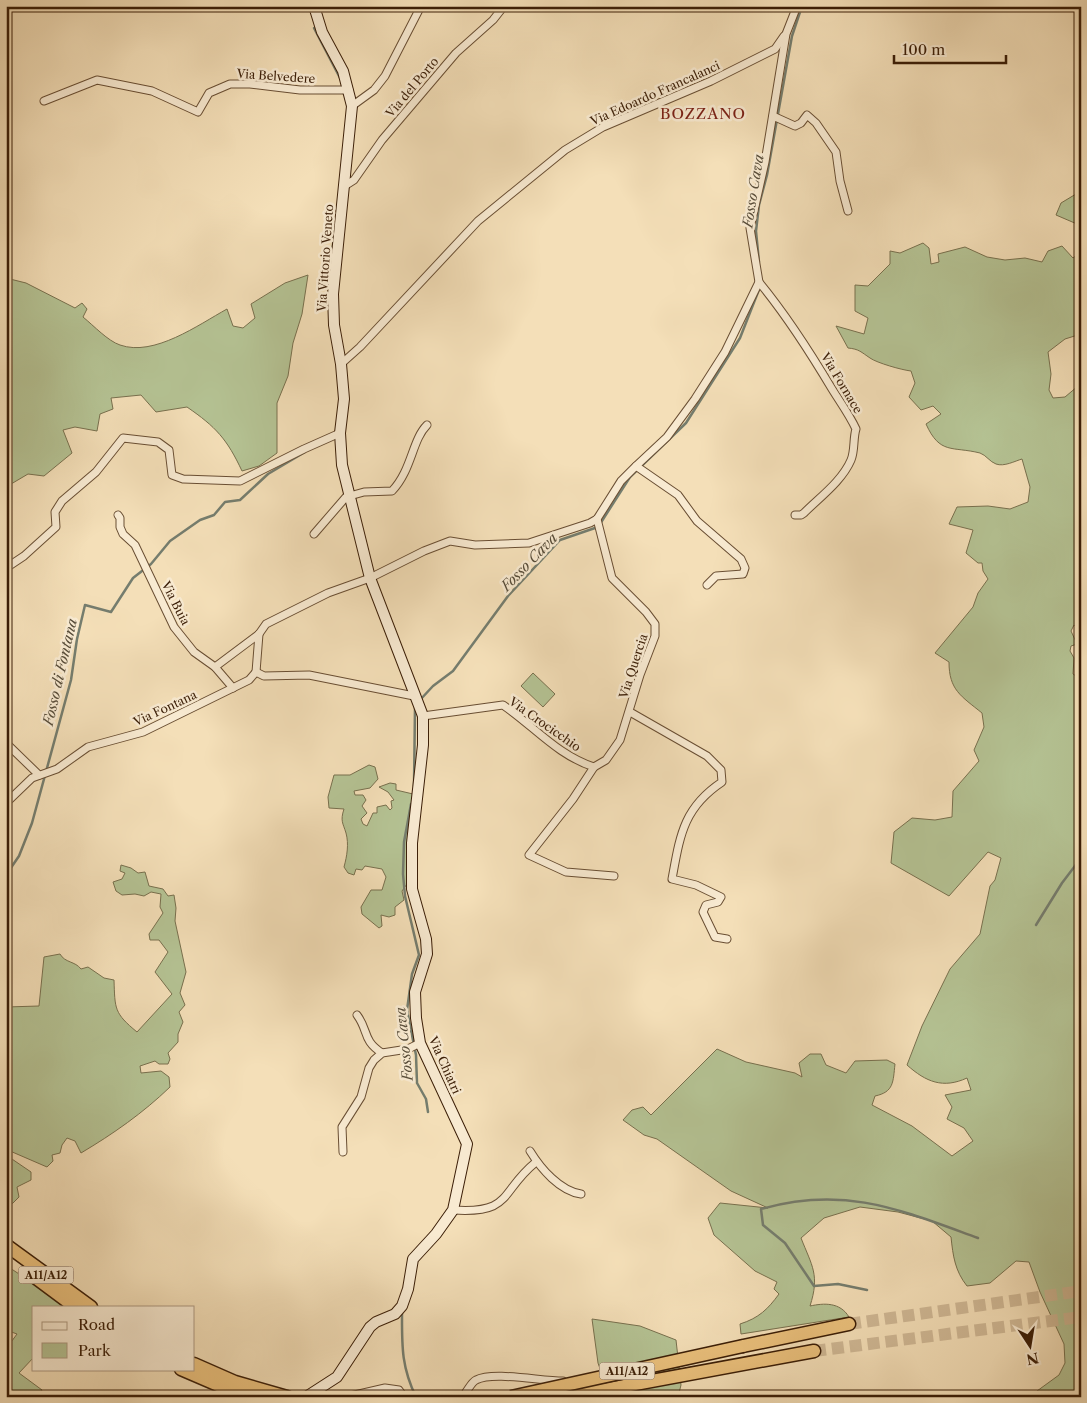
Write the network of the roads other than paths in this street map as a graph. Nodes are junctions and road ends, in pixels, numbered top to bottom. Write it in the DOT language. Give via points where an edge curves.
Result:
graph roads {
  1 [pos="314,6"];
  2 [pos="421,6"];
  3 [pos="504,6"];
  4 [pos="796,6"];
  5 [pos="786,34"];
  6 [pos="349,90"];
  7 [pos="44,101"];
  8 [pos="352,106"];
  9 [pos="777,117"];
  10 [pos="343,187"];
  11 [pos="848,211"];
  12 [pos="760,284"];
  13 [pos="341,364"];
  14 [pos="427,425"];
  15 [pos="340,433"];
  16 [pos="638,467"];
  17 [pos="349,495"];
  18 [pos="118,515"];
  19 [pos="795,515"];
  20 [pos="598,523"];
  21 [pos="314,534"];
  22 [pos="6,568"];
  23 [pos="370,578"];
  24 [pos="707,585"];
  25 [pos="259,634"];
  26 [pos="215,667"];
  27 [pos="256,672"];
  28 [pos="233,688"];
  29 [pos="418,705"];
  30 [pos="630,712"];
  31 [pos="6,743"];
  32 [pos="594,767"];
  33 [pos="41,775"];
  34 [pos="6,803"];
  35 [pos="614,876"];
  36 [pos="727,940"];
  37 [pos="357,1015"];
  38 [pos="419,1044"];
  39 [pos="382,1053"];
  40 [pos="530,1151"];
  41 [pos="343,1152"];
  42 [pos="536,1162"];
  43 [pos="581,1194"];
  44 [pos="453,1210"];
  45 [pos="7,1250"];
  46 [pos="83,1305"];
  47 [pos="849,1324"];
  48 [pos="814,1351"];
  49 [pos="195,1364"];
  50 [pos="183,1370"];
  51 [pos="603,1381"];
  52 [pos="246,1397"];
  53 [pos="287,1397"];
  54 [pos="306,1397"];
  55 [pos="346,1397"];
  56 [pos="404,1397"];
  57 [pos="466,1397"];
  58 [pos="511,1397"];
  59 [pos="565,1397"];
  1 -- 6 [label="street, Via Vittorio Veneto" via="322,32 343,71"];
  2 -- 8 [label="street" via="385,76 374,90"];
  3 -- 10 [label="street, Via del Porto" via="456,53 382,140 354,180"];
  4 -- 5 [label="street"];
  5 -- 9 [label="street"];
  5 -- 13 [label="street, Via Edoardo Francalanci" via="775,49 711,81 603,127 565,150 478,221"];
  6 -- 7 [label="street, Via Belvedere" via="230,84 209,93 198,112 141,88 97,80"];
  6 -- 8 [label="street, Via Vittorio Veneto"];
  8 -- 10 [label="street, Via Vittorio Veneto"];
  9 -- 11 [label="street" via="794,126 801,124 807,115 816,123 836,152"];
  9 -- 12 [label="street" via="750,228"];
  10 -- 13 [label="street, Via Vittorio Veneto" via="333,294 334,325"];
  12 -- 16 [label="street" via="725,352 695,399 667,438"];
  12 -- 19 [label="street, Via Fornace" via="812,355 856,429 852,458 843,473 801,516"];
  13 -- 15 [label="street, Via Vittorio Veneto" via="344,399"];
  14 -- 17 [label="street" via="422,430 408,468 392,491"];
  15 -- 17 [label="street, Via Vittorio Veneto" via="342,465"];
  15 -- 22 [label="street" via="240,481 221,482 172,475 170,450 158,442 123,438 96,472 62,501 56,512 56,527"];
  16 -- 20 [label="street" via="621,482"];
  16 -- 24 [label="street" via="678,495 697,521 741,560 745,568 743,574 716,576"];
  17 -- 21 [label="street"];
  17 -- 23 [label="street, Via Vittorio Veneto"];
  18 -- 26 [label="street, Via Buia" via="123,534 135,545 174,627 194,652"];
  20 -- 23 [label="street" via="529,543 475,545 450,541"];
  20 -- 30 [label="street, Via Quercia" via="612,578 655,624 656,630"];
  23 -- 25 [label="street" via="328,593 280,616 266,624"];
  23 -- 29 [label="street, Via Vittorio Veneto"];
  25 -- 26 [label="street"];
  25 -- 27 [label="street"];
  26 -- 28 [label="street, Via Buia"];
  27 -- 28 [label="street, Via Fontana" via="249,680"];
  27 -- 29 [label="street, Via Crocicchio" via="264,676 309,675"];
  28 -- 33 [label="street, Via Fontana" via="143,732 88,747"];
  29 -- 32 [label="street, Via Crocicchio" via="503,705 548,742"];
  29 -- 38 [label="street, Via Chiatri" via="423,745 412,843 412,888 427,954 415,992"];
  30 -- 32 [label="street, Via Quercia" via="620,740 606,760"];
  30 -- 36 [label="street" via="707,756 721,770 722,782 691,810 679,842 672,878 721,897 718,902 706,905 703,912 715,936"];
  31 -- 33 [label="street"];
  32 -- 35 [label="street, Via Quercia" via="530,855 566,872"];
  33 -- 34 [label="street, Via Fontana" via="32,778"];
  37 -- 39 [label="street" via="369,1044"];
  38 -- 39 [label="street"];
  38 -- 44 [label="street, Via Chiatri" via="467,1144"];
  39 -- 41 [label="street" via="369,1068 361,1097 342,1127"];
  40 -- 42 [label="street"];
  42 -- 43 [label="street" via="559,1185"];
  42 -- 44 [label="street" via="501,1203 487,1209"];
  44 -- 54 [label="street, Via Chiatri" via="413,1259 406,1297 395,1314 376,1322 337,1377"];
  45 -- 46 [label="highway, A11/A12"];
  47 -- 58 [label="highway, A11/A12, bridge"];
  48 -- 59 [label="highway, A11/A12"];
  49 -- 53 [label="highway" via="235,1382"];
  50 -- 52 [label="highway"];
  51 -- 57 [label="street" via="540,1381 491,1375 474,1381"];
  55 -- 56 [label="street" via="385,1388 399,1390"];
}
